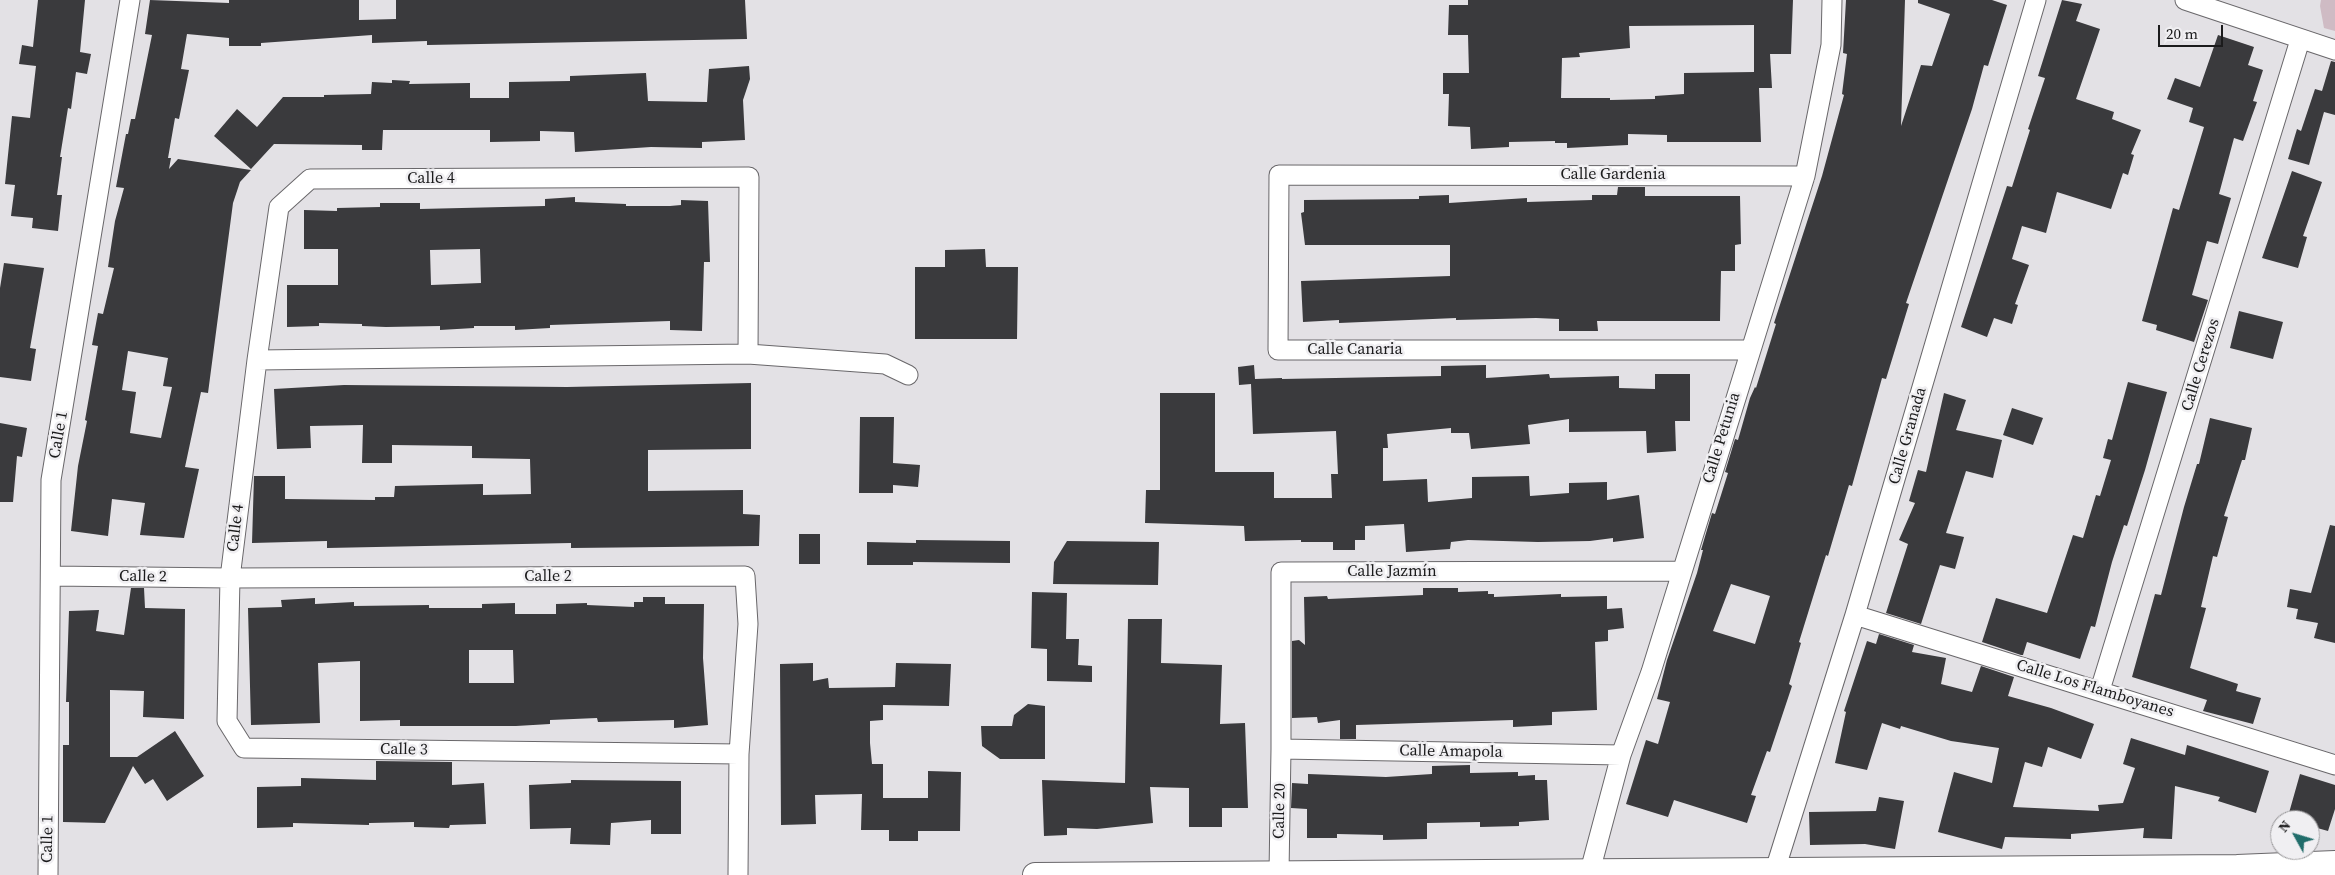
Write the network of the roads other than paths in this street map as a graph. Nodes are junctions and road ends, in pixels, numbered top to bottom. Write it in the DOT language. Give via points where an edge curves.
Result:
graph roads {
  1 [pos="130,0"];
  2 [pos="1832,0"];
  3 [pos="2036,0"];
  4 [pos="2185,0"];
  5 [pos="2300,40"];
  6 [pos="2335,50"];
  7 [pos="1420,175"];
  8 [pos="1805,176"];
  9 [pos="1750,350"];
  10 [pos="748,354"];
  11 [pos="257,360"];
  12 [pos="908,375"];
  13 [pos="1681,571"];
  14 [pos="51,576"];
  15 [pos="230,578"];
  16 [pos="1855,615"];
  17 [pos="2100,690"];
  18 [pos="1282,749"];
  19 [pos="739,754"];
  20 [pos="1621,755"];
  21 [pos="2335,764"];
  22 [pos="2335,864"];
  23 [pos="1775,870"];
  24 [pos="1590,871"];
  25 [pos="2237,871"];
  26 [pos="1279,873"];
  27 [pos="1643,873"];
  28 [pos="48,875"];
  29 [pos="738,875"];
  30 [pos="1035,875"];
  1 -- 14 [label="street, Calle 1" via="51,480"];
  2 -- 8 [label="street, Calle Petunia" via="1832,45"];
  3 -- 16 [label="street, Calle Granada"];
  4 -- 5 [label="street"];
  5 -- 6 [label="street"];
  5 -- 17 [label="street, Calle Cerezos"];
  7 -- 8 [label="street, Calle Gardenia"];
  7 -- 9 [label="street, Calle Canaria" via="1279,174 1278,350"];
  8 -- 9 [label="street, Calle Petunia"];
  9 -- 13 [label="street, Calle Petunia"];
  10 -- 11 [label="street"];
  10 -- 11 [label="street, Calle 4" via="749,177 310,179 279,206"];
  10 -- 12 [label="street" via="885,364"];
  11 -- 15 [label="street, Calle 4"];
  13 -- 18 [label="street, Calle Jazmín" via="1281,572"];
  13 -- 20 [label="street, Calle Petunia" via="1651,672"];
  14 -- 15 [label="street, Calle 2"];
  14 -- 28 [label="street, Calle 1"];
  15 -- 19 [label="street, Calle 3" via="227,721 244,748"];
  15 -- 19 [label="street, Calle 2" via="746,576 748,624"];
  16 -- 17 [label="street, Calle Los Flamboyanes"];
  16 -- 23 [label="street, Calle Granada"];
  17 -- 21 [label="street, Calle Los Flamboyanes"];
  18 -- 20 [label="street, Calle Amapola"];
  18 -- 26 [label="street, Calle 20"];
  19 -- 29 [label="street, Calle 2"];
  20 -- 24 [label="street, Calle Petunia"];
  22 -- 25 [label="street"];
  23 -- 25 [label="street"];
  23 -- 27 [label="street"];
  24 -- 26 [label="street"];
  24 -- 27 [label="street"];
  26 -- 30 [label="street"];
}
